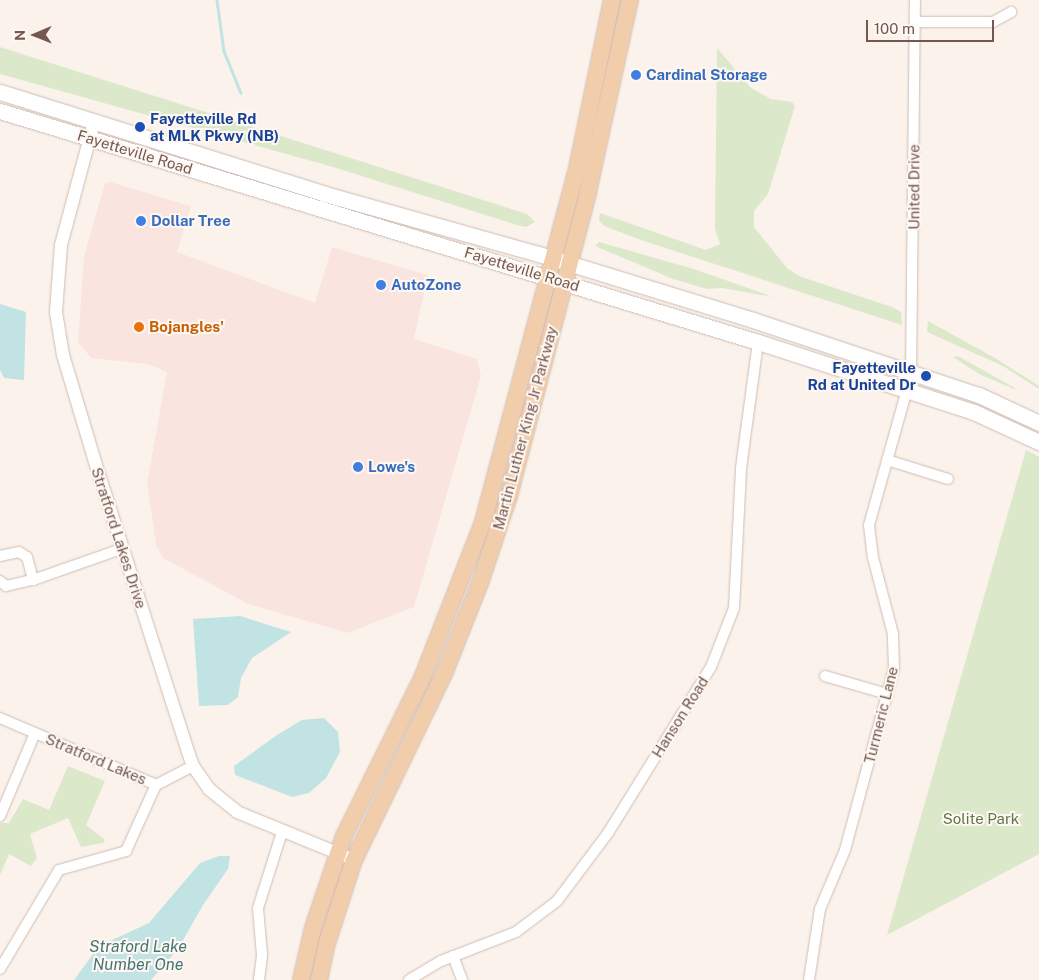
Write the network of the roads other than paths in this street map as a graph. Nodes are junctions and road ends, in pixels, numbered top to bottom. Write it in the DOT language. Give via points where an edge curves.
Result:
graph roads {
  1 [pos="612,0"];
  2 [pos="630,0"];
  3 [pos="915,0"];
  4 [pos="1011,12"];
  5 [pos="916,22"];
  6 [pos="0,92"];
  7 [pos="0,111"];
  8 [pos="94,122"];
  9 [pos="90,138"];
  10 [pos="552,258"];
  11 [pos="569,263"];
  12 [pos="547,277"];
  13 [pos="564,282"];
  14 [pos="758,342"];
  15 [pos="911,374"];
  16 [pos="907,390"];
  17 [pos="1039,423"];
  18 [pos="1039,442"];
  19 [pos="887,460"];
  20 [pos="948,479"];
  21 [pos="121,549"];
  22 [pos="0,556"];
  23 [pos="33,580"];
  24 [pos="0,581"];
  25 [pos="825,676"];
  26 [pos="887,694"];
  27 [pos="0,718"];
  28 [pos="36,733"];
  29 [pos="193,766"];
  30 [pos="156,785"];
  31 [pos="0,816"];
  32 [pos="282,832"];
  33 [pos="338,854"];
  34 [pos="354,860"];
  35 [pos="453,956"];
  36 [pos="0,969"];
  37 [pos="259,980"];
  38 [pos="301,980"];
  39 [pos="319,980"];
  40 [pos="409,980"];
  41 [pos="462,980"];
  42 [pos="809,980"];
  1 -- 10 [label="main road, Martin Luther King Jr Parkway" via="578,164"];
  2 -- 11 [label="main road, Martin Luther King Jr Parkway" via="614,85"];
  3 -- 5 [label="street, United Drive"];
  4 -- 5 [label="street" via="993,22"];
  5 -- 15 [label="street, United Drive"];
  6 -- 8 [label="main road, Fayetteville Road"];
  7 -- 9 [label="main road, Fayetteville Road"];
  8 -- 9 [label="street, Stratford Lakes Drive"];
  8 -- 10 [label="main road, Fayetteville Road" via="369,207"];
  9 -- 12 [label="main road, Fayetteville Road"];
  9 -- 21 [label="street, Stratford Lakes Drive" via="61,245 56,312 63,355"];
  10 -- 11 [label="main road, Fayetteville Road"];
  10 -- 12 [label="main road, Martin Luther King Jr Parkway"];
  11 -- 13 [label="main road, Martin Luther King Jr Parkway"];
  11 -- 15 [label="main road, Fayetteville Road" via="753,320"];
  12 -- 13 [label="main road, Fayetteville Road"];
  12 -- 33 [label="main road, Martin Luther King Jr Parkway" via="494,486 469,562 423,676 361,798"];
  13 -- 14 [label="main road, Fayetteville Road"];
  13 -- 34 [label="main road, Martin Luther King Jr Parkway" via="509,496 480,583 444,674"];
  14 -- 16 [label="main road, Fayetteville Road"];
  14 -- 35 [label="street, Hanson Road" via="741,468 734,608 711,666 608,833 558,901 516,932"];
  15 -- 17 [label="main road, Fayetteville Road" via="979,395"];
  16 -- 18 [label="main road, Fayetteville Road" via="993,418"];
  16 -- 19 [label="street, Turmeric Lane"];
  19 -- 20 [label="street"];
  19 -- 26 [label="street, Turmeric Lane" via="870,514 869,534 895,651"];
  21 -- 23 [label="street"];
  21 -- 29 [label="street, Stratford Lakes Drive"];
  22 -- 23 [label="street" via="19,552 27,557"];
  23 -- 24 [label="street" via="6,586"];
  25 -- 26 [label="street"];
  26 -- 42 [label="street, Turmeric Lane" via="845,850 820,909"];
  27 -- 28 [label="street, Stratford Lakes"];
  28 -- 30 [label="street, Stratford Lakes"];
  28 -- 31 [label="street, Stratford Lakes"];
  29 -- 30 [label="street, Stratford Lakes"];
  29 -- 32 [label="street, Stratford Lakes Drive" via="209,789 237,812"];
  30 -- 36 [label="street, Stratford Lakes" via="126,851 59,870"];
  32 -- 33 [label="street, Stratford Lakes Drive"];
  32 -- 37 [label="street" via="258,908 262,955"];
  33 -- 34 [label="street, Stratford Lakes Drive"];
  33 -- 38 [label="main road, Martin Luther King Jr Parkway" via="313,928"];
  34 -- 39 [label="main road, Martin Luther King Jr Parkway"];
  35 -- 40 [label="street, Hanson Road"];
  35 -- 41 [label="street"];
}
